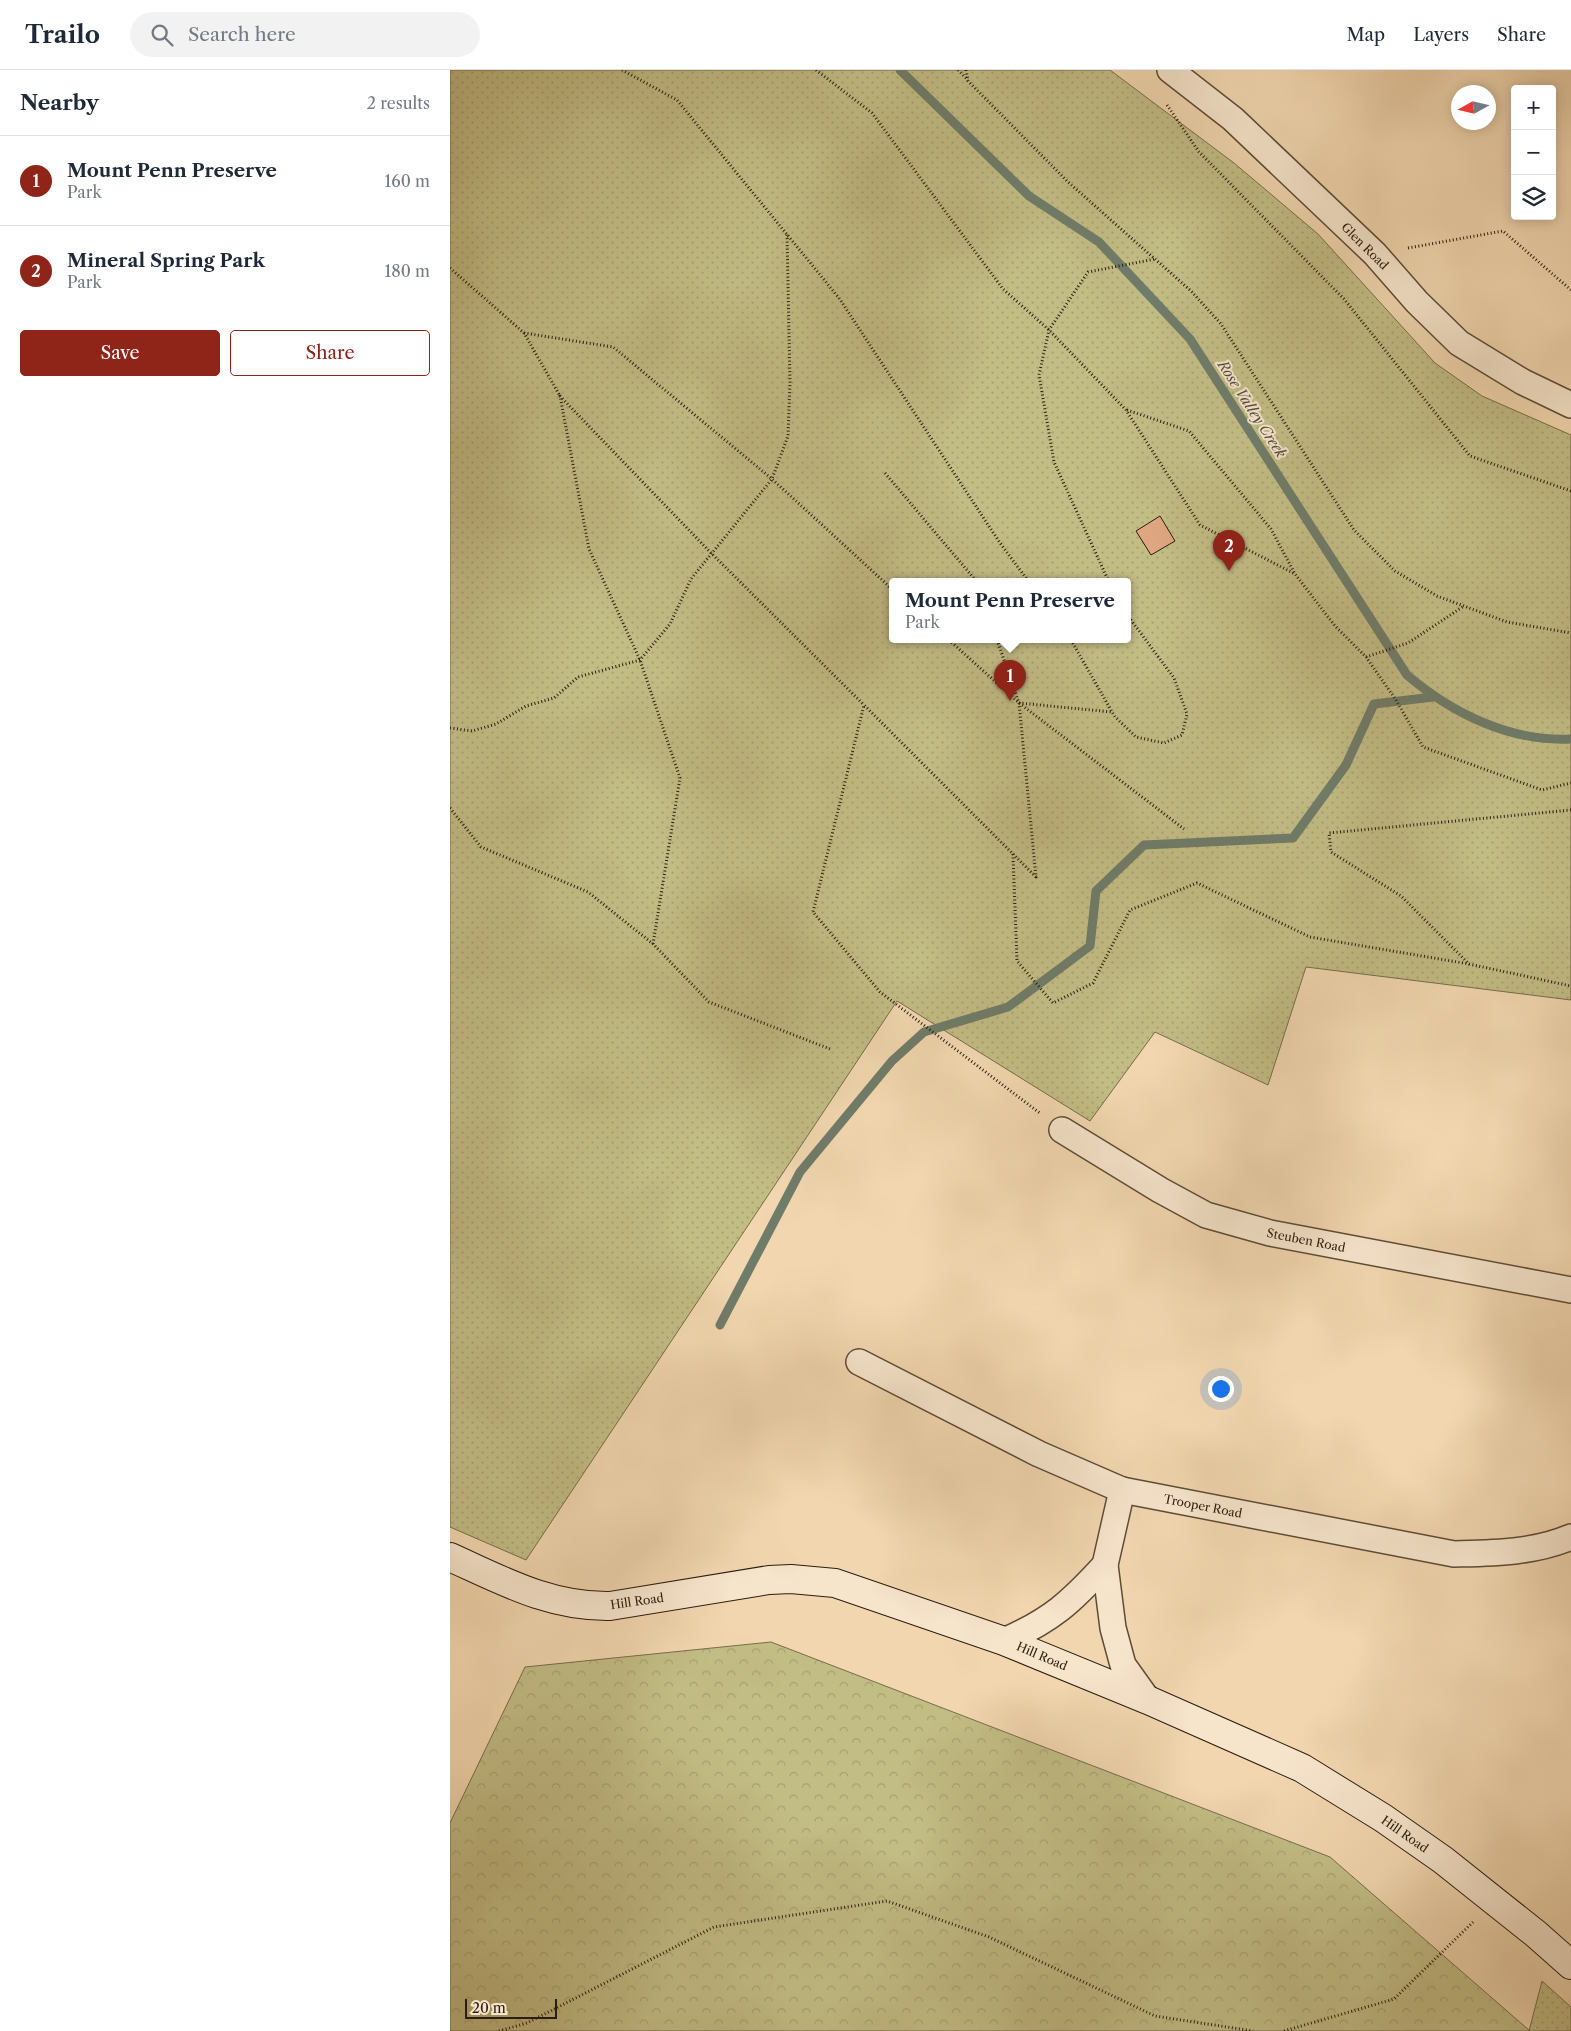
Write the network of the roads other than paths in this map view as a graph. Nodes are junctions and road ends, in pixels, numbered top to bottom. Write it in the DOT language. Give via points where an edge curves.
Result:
graph roads {
  1 [pos="1170,70"];
  2 [pos="1571,404"];
  3 [pos="1062,1130"];
  4 [pos="1571,1290"];
  5 [pos="859,1362"];
  6 [pos="1122,1490"];
  7 [pos="1571,1537"];
  8 [pos="450,1557"];
  9 [pos="1105,1565"];
  10 [pos="1004,1640"];
  11 [pos="1148,1700"];
  12 [pos="1571,1965"];
  1 -- 2 [label="street, Glen Road" via="1233,119 1376,254 1417,302 1459,342 1523,382"];
  3 -- 4 [label="street, Steuben Road" via="1206,1214 1270,1233"];
  5 -- 6 [label="street, Trooper Road" via="1038,1454"];
  6 -- 7 [label="street, Trooper Road" via="1454,1554 1506,1553 1554,1544"];
  6 -- 9 [label="street"];
  8 -- 10 [label="street, Hill Road" via="558,1602 586,1606 610,1606 769,1580 836,1583"];
  9 -- 10 [label="street" via="1073,1600 1035,1628"];
  9 -- 11 [label="street" via="1113,1628 1123,1664"];
  10 -- 11 [label="street, Hill Road"];
  11 -- 12 [label="street, Hill Road" via="1302,1768 1383,1818 1444,1860"];
}
